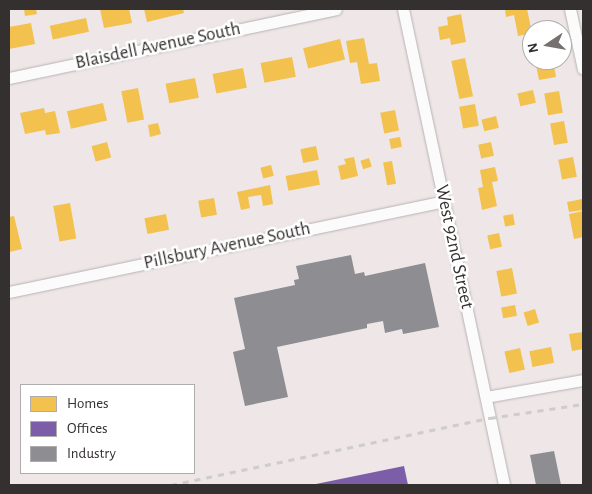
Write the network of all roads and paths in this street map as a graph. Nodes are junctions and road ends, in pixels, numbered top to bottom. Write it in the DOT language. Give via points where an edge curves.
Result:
graph roads {
  1 [pos="336,9"];
  2 [pos="403,9"];
  3 [pos="570,9"];
  4 [pos="583,69"];
  5 [pos="9,78"];
  6 [pos="444,201"];
  7 [pos="9,292"];
  8 [pos="583,380"];
  9 [pos="486,397"];
  10 [pos="504,485"];
  1 -- 5 [label="street, Blaisdell Avenue South"];
  2 -- 6 [label="street, West 92nd Street"];
  3 -- 4 [label="street"];
  6 -- 7 [label="street, Pillsbury Avenue South"];
  6 -- 9 [label="street, West 92nd Street"];
  8 -- 9 [label="street"];
  9 -- 10 [label="street, West 92nd Street"];
}
